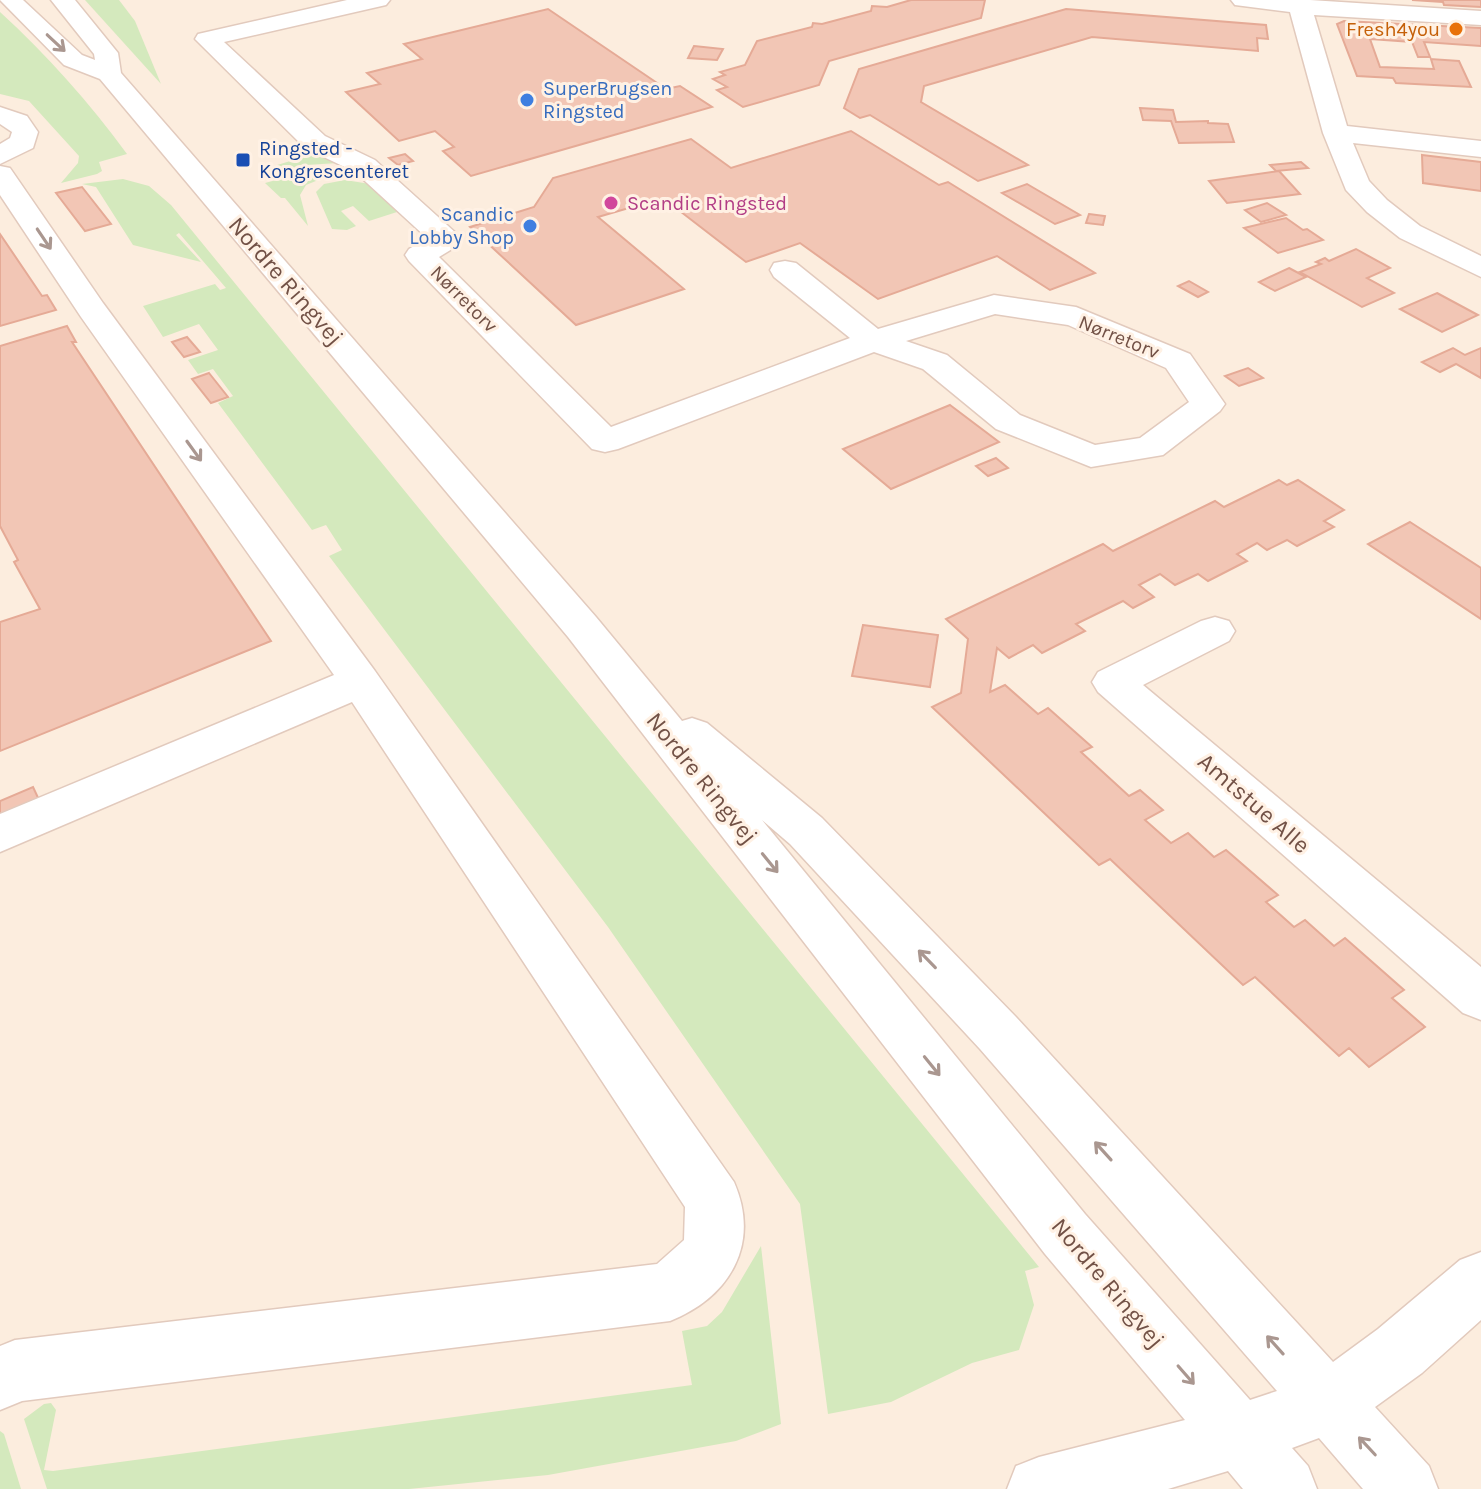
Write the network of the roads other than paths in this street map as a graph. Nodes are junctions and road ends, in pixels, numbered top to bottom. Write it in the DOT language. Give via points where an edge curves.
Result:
graph roads {
  1 [pos="10,0"];
  2 [pos="63,0"];
  3 [pos="378,0"];
  4 [pos="1243,0"];
  5 [pos="1298,3"];
  6 [pos="1481,18"];
  7 [pos="109,74"];
  8 [pos="0,115"];
  9 [pos="1336,133"];
  10 [pos="1481,149"];
  11 [pos="0,156"];
  12 [pos="0,174"];
  13 [pos="1481,268"];
  14 [pos="785,270"];
  15 [pos="873,341"];
  16 [pos="582,627"];
  17 [pos="1215,631"];
  18 [pos="360,681"];
  19 [pos="0,834"];
  20 [pos="1481,998"];
  21 [pos="1481,1281"];
  22 [pos="0,1379"];
  23 [pos="1327,1404"];
  24 [pos="1239,1436"];
  25 [pos="1039,1489"];
  26 [pos="1285,1489"];
  27 [pos="1406,1489"];
  1 -- 7 [label="street, Nordre Ringvej, one-way" via="73,60"];
  2 -- 7 [label="street, Nordre Ringvej" via="106,53"];
  3 -- 15 [label="street, Nørretorv" via="207,39 315,142 365,166 446,240 420,255 605,441"];
  4 -- 5 [label="street"];
  5 -- 6 [label="street"];
  5 -- 9 [label="street"];
  7 -- 16 [label="street, Nordre Ringvej"];
  8 -- 11 [label="street" via="18,122 25,132 23,142"];
  9 -- 10 [label="street"];
  9 -- 13 [label="street" via="1356,184 1377,206 1410,232"];
  12 -- 18 [label="street, one-way"];
  14 -- 15 [label="street"];
  15 -- 15 [label="street, Nørretorv" via="994,304 1076,317 1178,361 1208,404 1150,447 1091,456 1008,422 935,362"];
  23 -- 16 [label="street, one-way" via="998,1033 806,831 690,732"];
  16 -- 24 [label="street, Nordre Ringvej, one-way" via="1065,1234"];
  17 -- 20 [label="street, Amtstue Alle" via="1113,682"];
  18 -- 19 [label="street"];
  18 -- 22 [label="street" via="714,1201 713,1253 670,1292 15,1371"];
  21 -- 23 [label="street" via="1400,1351"];
  23 -- 24 [label="street"];
  27 -- 23 [label="street, one-way"];
  24 -- 25 [label="street"];
  24 -- 26 [label="street, Nordre Ringvej"];
}
